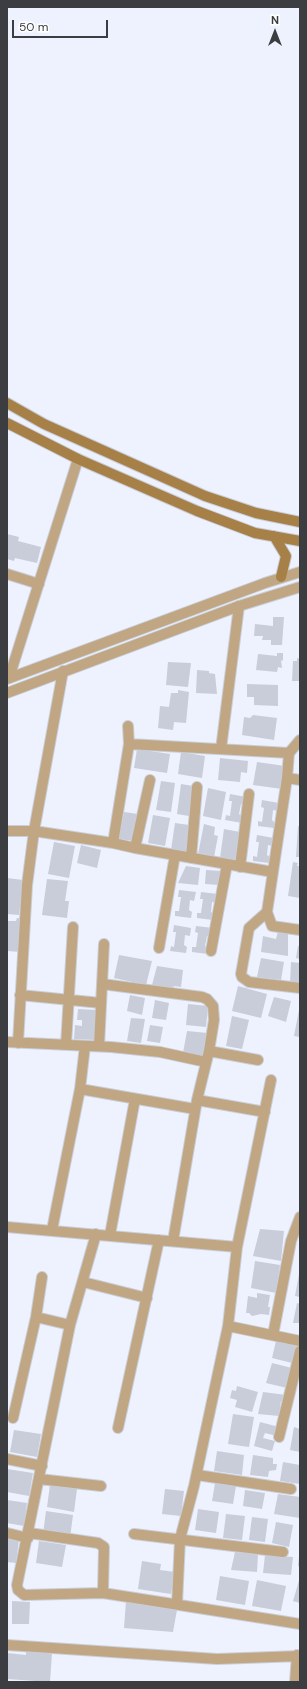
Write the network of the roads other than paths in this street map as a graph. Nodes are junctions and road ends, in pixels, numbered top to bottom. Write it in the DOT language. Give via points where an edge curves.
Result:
graph roads {
  1 [pos="7,403"];
  2 [pos="7,423"];
  3 [pos="78,459"];
  4 [pos="300,522"];
  5 [pos="274,536"];
  6 [pos="300,541"];
  7 [pos="300,572"];
  8 [pos="7,574"];
  9 [pos="281,577"];
  10 [pos="39,584"];
  11 [pos="300,588"];
  12 [pos="239,606"];
  13 [pos="45,664"];
  14 [pos="63,671"];
  15 [pos="8,675"];
  16 [pos="44,678"];
  17 [pos="7,692"];
  18 [pos="128,726"];
  19 [pos="300,740"];
  20 [pos="130,744"];
  21 [pos="221,749"];
  22 [pos="289,753"];
  23 [pos="287,778"];
  24 [pos="150,780"];
  25 [pos="300,780"];
  26 [pos="197,787"];
  27 [pos="249,794"];
  28 [pos="7,831"];
  29 [pos="34,831"];
  30 [pos="113,843"];
  31 [pos="135,848"];
  32 [pos="175,855"];
  33 [pos="190,858"];
  34 [pos="227,864"];
  35 [pos="240,867"];
  36 [pos="273,872"];
  37 [pos="267,912"];
  38 [pos="73,927"];
  39 [pos="300,930"];
  40 [pos="104,944"];
  41 [pos="159,948"];
  42 [pos="211,951"];
  43 [pos="102,984"];
  44 [pos="300,988"];
  45 [pos="20,996"];
  46 [pos="69,1000"];
  47 [pos="101,1003"];
  48 [pos="7,1042"];
  49 [pos="18,1043"];
  50 [pos="66,1045"];
  51 [pos="85,1046"];
  52 [pos="99,1046"];
  53 [pos="209,1051"];
  54 [pos="258,1060"];
  55 [pos="206,1062"];
  56 [pos="271,1080"];
  57 [pos="80,1089"];
  58 [pos="135,1099"];
  59 [pos="196,1104"];
  60 [pos="265,1112"];
  61 [pos="300,1217"];
  62 [pos="7,1227"];
  63 [pos="52,1230"];
  64 [pos="96,1234"];
  65 [pos="110,1235"];
  66 [pos="159,1240"];
  67 [pos="173,1241"];
  68 [pos="237,1247"];
  69 [pos="42,1277"];
  70 [pos="83,1282"];
  71 [pos="147,1298"];
  72 [pos="36,1317"];
  73 [pos="70,1325"];
  74 [pos="228,1326"];
  75 [pos="273,1335"];
  76 [pos="300,1341"];
  77 [pos="300,1351"];
  78 [pos="13,1418"];
  79 [pos="118,1428"];
  80 [pos="279,1437"];
  81 [pos="7,1459"];
  82 [pos="42,1466"];
  83 [pos="197,1475"];
  84 [pos="39,1478"];
  85 [pos="100,1486"];
  86 [pos="291,1489"];
  87 [pos="7,1534"];
  88 [pos="134,1534"];
  89 [pos="28,1535"];
  90 [pos="180,1539"];
  91 [pos="283,1552"];
  92 [pos="7,1590"];
  93 [pos="18,1590"];
  94 [pos="103,1593"];
  95 [pos="177,1604"];
  96 [pos="300,1624"];
  97 [pos="7,1645"];
  98 [pos="299,1655"];
  99 [pos="295,1682"];
  1 -- 4 [label="main road" via="44,424 204,496 256,513"];
  2 -- 3 [label="main road"];
  3 -- 5 [label="main road" via="197,511 254,532"];
  3 -- 10 [label="street"];
  5 -- 6 [label="main road"];
  5 -- 9 [label="main road" via="286,556"];
  7 -- 9 [label="street"];
  8 -- 10 [label="street"];
  9 -- 13 [label="street"];
  10 -- 15 [label="street"];
  11 -- 12 [label="street"];
  12 -- 14 [label="street"];
  12 -- 21 [label="street"];
  13 -- 15 [label="street"];
  13 -- 16 [label="street"];
  14 -- 16 [label="street"];
  14 -- 29 [label="street"];
  16 -- 17 [label="street"];
  18 -- 20 [label="street"];
  19 -- 22 [label="street"];
  20 -- 21 [label="street"];
  20 -- 30 [label="street"];
  21 -- 22 [label="street"];
  22 -- 23 [label="street"];
  23 -- 25 [label="street"];
  23 -- 36 [label="street"];
  24 -- 31 [label="street"];
  26 -- 33 [label="street"];
  27 -- 35 [label="street"];
  28 -- 29 [label="street"];
  29 -- 30 [label="street"];
  29 -- 45 [label="street" via="27,885"];
  30 -- 31 [label="street"];
  31 -- 32 [label="street"];
  32 -- 33 [label="street"];
  32 -- 41 [label="street"];
  33 -- 34 [label="street"];
  34 -- 35 [label="street"];
  34 -- 42 [label="street"];
  35 -- 36 [label="street"];
  36 -- 37 [label="street"];
  37 -- 39 [label="street" via="272,926"];
  37 -- 44 [label="street" via="249,928 242,977 249,982"];
  38 -- 46 [label="street"];
  40 -- 43 [label="street"];
  43 -- 47 [label="street"];
  43 -- 53 [label="street" via="202,997 208,1000 213,1006 214,1020"];
  45 -- 46 [label="street"];
  45 -- 49 [label="street"];
  46 -- 47 [label="street"];
  46 -- 50 [label="street"];
  47 -- 52 [label="street"];
  48 -- 49 [label="street"];
  49 -- 50 [label="street"];
  50 -- 51 [label="street"];
  51 -- 52 [label="street"];
  51 -- 57 [label="street"];
  52 -- 55 [label="street" via="160,1052"];
  53 -- 54 [label="street"];
  53 -- 55 [label="street"];
  55 -- 59 [label="street"];
  56 -- 60 [label="street"];
  57 -- 58 [label="street"];
  57 -- 63 [label="street"];
  58 -- 59 [label="street"];
  58 -- 65 [label="street"];
  59 -- 60 [label="street"];
  59 -- 67 [label="street"];
  60 -- 68 [label="street"];
  61 -- 75 [label="street" via="291,1241"];
  62 -- 63 [label="street"];
  63 -- 64 [label="street"];
  64 -- 65 [label="street"];
  64 -- 70 [label="street"];
  65 -- 66 [label="street"];
  66 -- 67 [label="street"];
  66 -- 71 [label="street"];
  67 -- 68 [label="street"];
  68 -- 74 [label="street"];
  69 -- 72 [label="street"];
  70 -- 71 [label="street"];
  70 -- 73 [label="street"];
  71 -- 79 [label="street"];
  72 -- 73 [label="street"];
  72 -- 78 [label="street"];
  73 -- 82 [label="street"];
  74 -- 75 [label="street"];
  74 -- 83 [label="street"];
  75 -- 76 [label="street"];
  77 -- 80 [label="street"];
  81 -- 82 [label="street"];
  82 -- 84 [label="street"];
  83 -- 86 [label="street"];
  83 -- 90 [label="street"];
  84 -- 85 [label="street"];
  84 -- 89 [label="street"];
  87 -- 89 [label="street"];
  88 -- 90 [label="street"];
  89 -- 93 [label="street"];
  89 -- 94 [label="street" via="102,1545 105,1549"];
  90 -- 91 [label="street"];
  90 -- 95 [label="street"];
  92 -- 93 [label="street"];
  93 -- 94 [label="street" via="24,1595"];
  94 -- 95 [label="street"];
  95 -- 96 [label="street"];
  97 -- 98 [label="street" via="217,1659"];
  98 -- 99 [label="street"];
}
